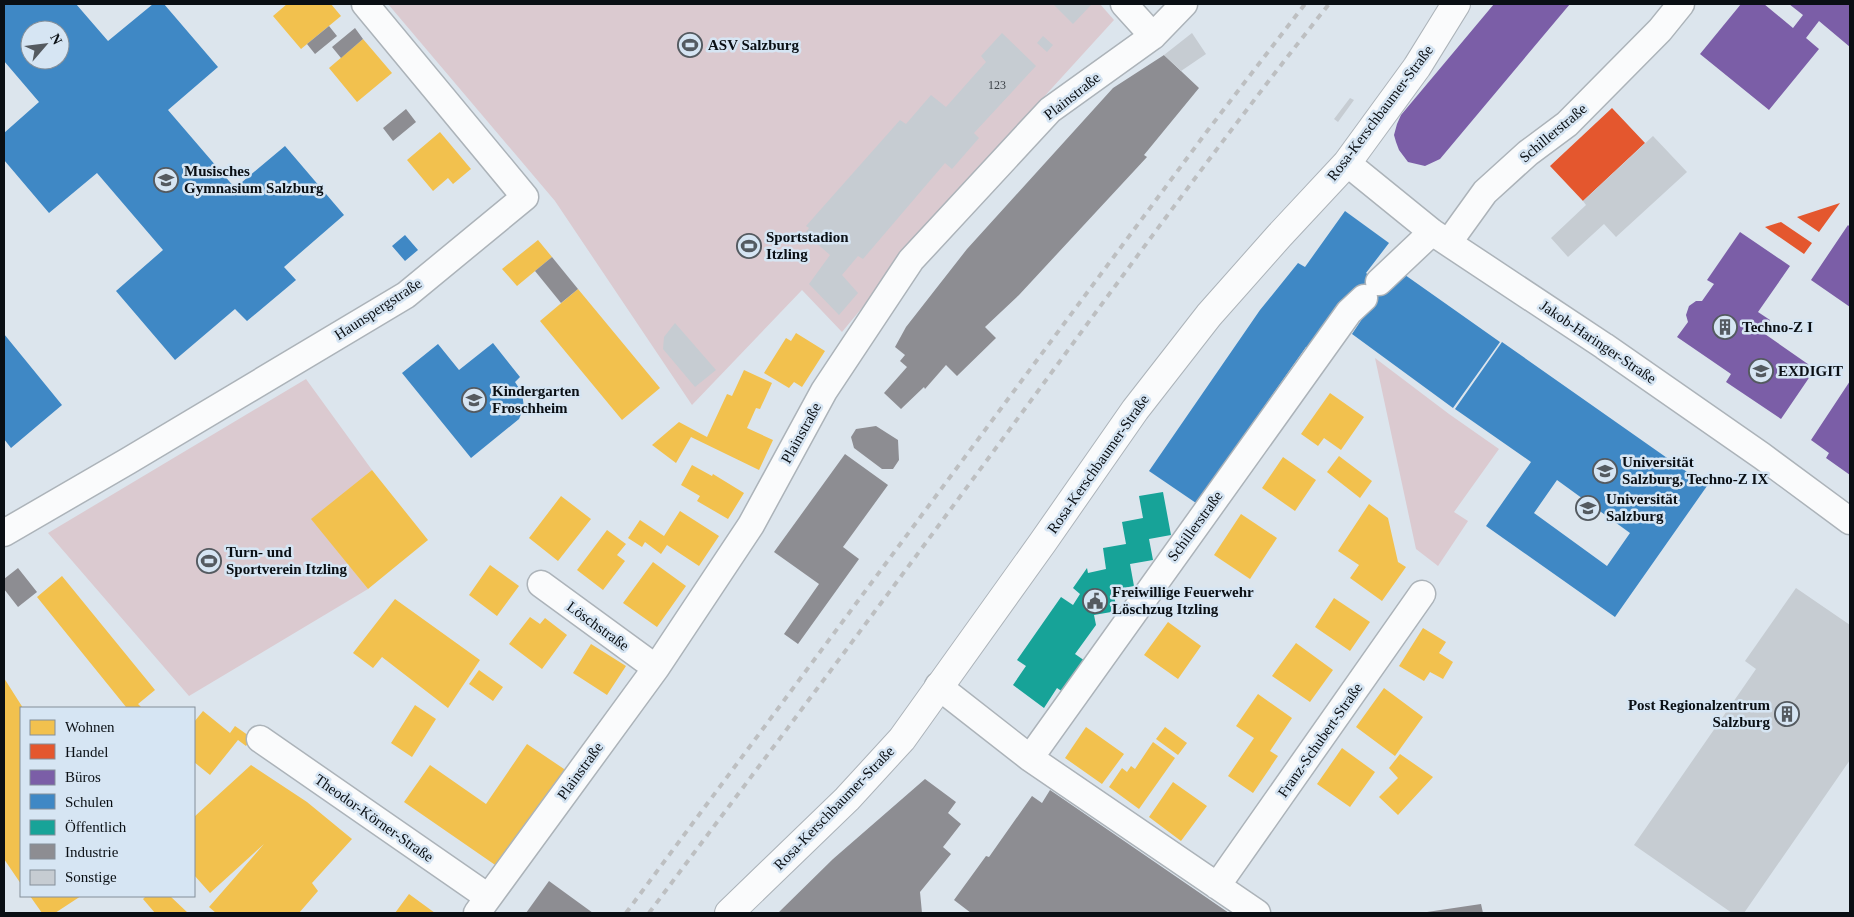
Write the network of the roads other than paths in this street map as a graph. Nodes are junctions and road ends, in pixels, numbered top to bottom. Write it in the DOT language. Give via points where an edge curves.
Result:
graph roads {
  1 [pos="365,4"];
  2 [pos="1124,4"];
  3 [pos="1184,4"];
  4 [pos="1456,4"];
  5 [pos="1681,4"];
  6 [pos="1154,36"];
  7 [pos="1347,163"];
  8 [pos="1441,237"];
  9 [pos="1850,521"];
  10 [pos="4,533"];
  11 [pos="541,584"];
  12 [pos="1422,594"];
  13 [pos="656,668"];
  14 [pos="938,686"];
  15 [pos="260,739"];
  16 [pos="1030,758"];
  17 [pos="1217,886"];
  18 [pos="483,905"];
  19 [pos="729,913"];
  20 [pos="1257,913"];
  1 -- 10 [label="street, Haunspergstraße" via="525,198 406,295"];
  2 -- 6 [label="street"];
  3 -- 6 [label="street, Plainstraße"];
  4 -- 7 [label="main road, Rosa-Kerschbaumer-Straße" via="1417,67"];
  5 -- 8 [label="street, Schillerstraße" via="1660,30 1567,124 1528,153"];
  6 -- 13 [label="street, Plainstraße" via="1050,110 910,260 824,391 752,524"];
  7 -- 8 [label="street, Jakob-Haringer-Straße"];
  7 -- 14 [label="main road, Rosa-Kerschbaumer-Straße" via="1209,315 1140,403"];
  8 -- 9 [label="street, Jakob-Haringer-Straße" via="1769,460"];
  8 -- 16 [label="street, Schillerstraße" via="1371,290 1350,312"];
  11 -- 13 [label="street, Löschstraße"];
  12 -- 17 [label="street, Franz-Schubert-Straße"];
  13 -- 18 [label="street, Plainstraße"];
  14 -- 16 [label="street"];
  14 -- 19 [label="main road, Rosa-Kerschbaumer-Straße" via="902,739 847,799"];
  15 -- 18 [label="street, Theodor-Körner-Straße"];
  16 -- 17 [label="street"];
  17 -- 20 [label="street"];
}
